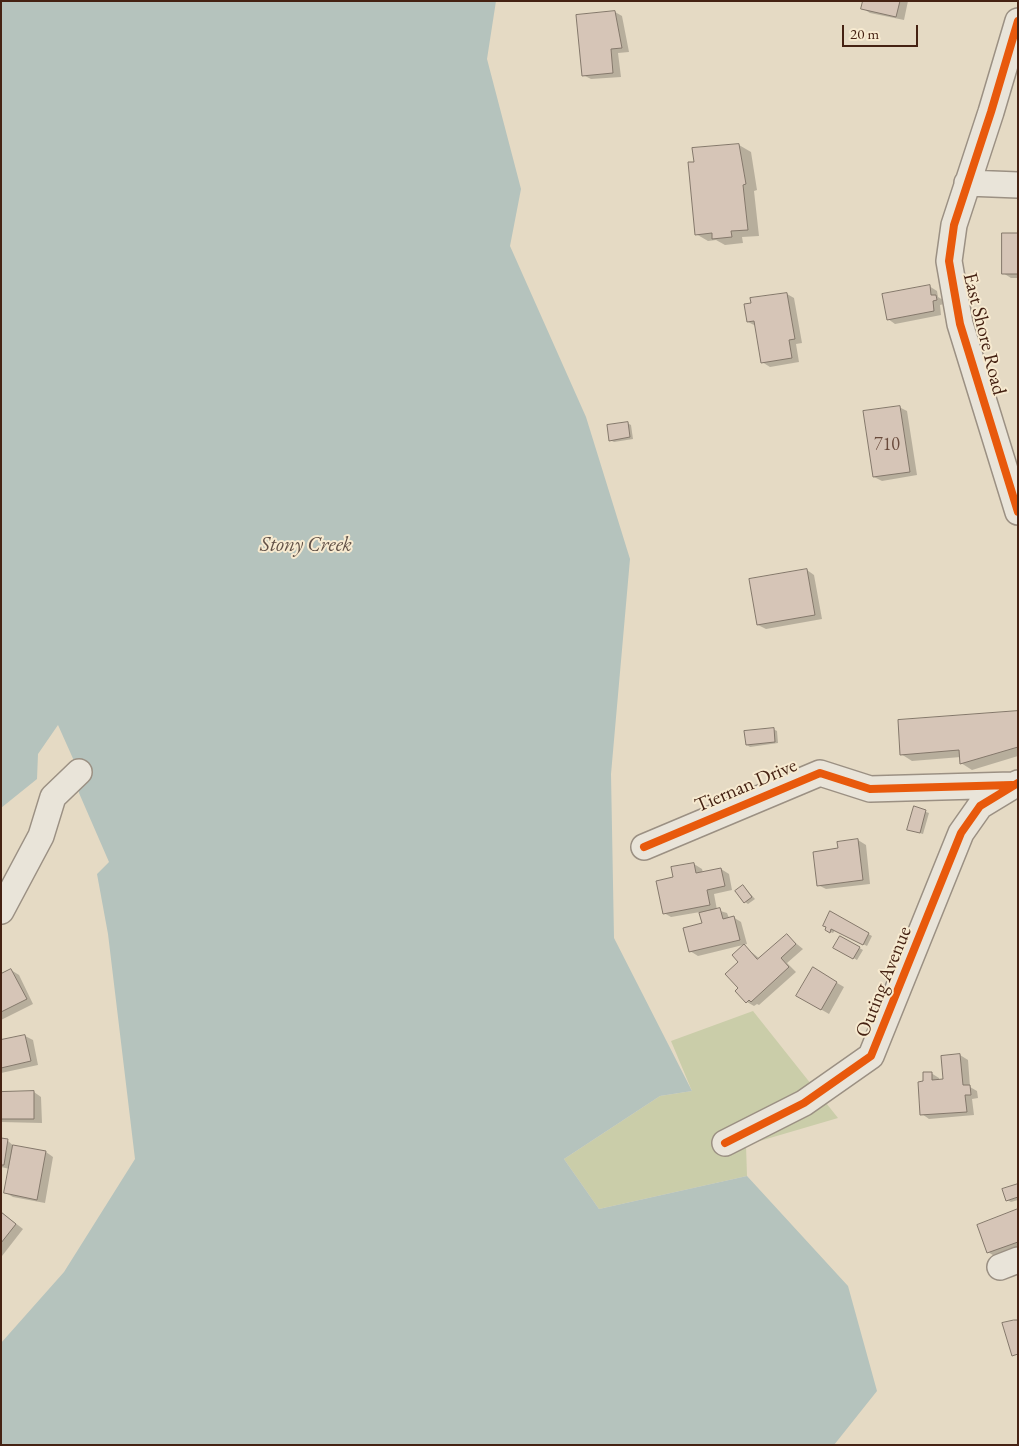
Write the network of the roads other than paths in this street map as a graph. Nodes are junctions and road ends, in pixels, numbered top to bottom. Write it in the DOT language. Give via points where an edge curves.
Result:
graph roads {
  1 [pos="1018,21"];
  2 [pos="967,183"];
  3 [pos="1018,185"];
  4 [pos="1018,512"];
  5 [pos="79,772"];
  6 [pos="1015,784"];
  7 [pos="644,847"];
  8 [pos="1,910"];
  9 [pos="725,1143"];
  1 -- 2 [label="street, East Shore Road"];
  2 -- 3 [label="street"];
  2 -- 4 [label="street, East Shore Road" via="954,225 949,261 960,324"];
  5 -- 8 [label="street" via="53,797 41,836"];
  6 -- 7 [label="street, Tiernan Drive" via="870,789 820,773"];
  6 -- 9 [label="street, Outing Avenue" via="980,806 961,833 871,1056 804,1103"];
}
